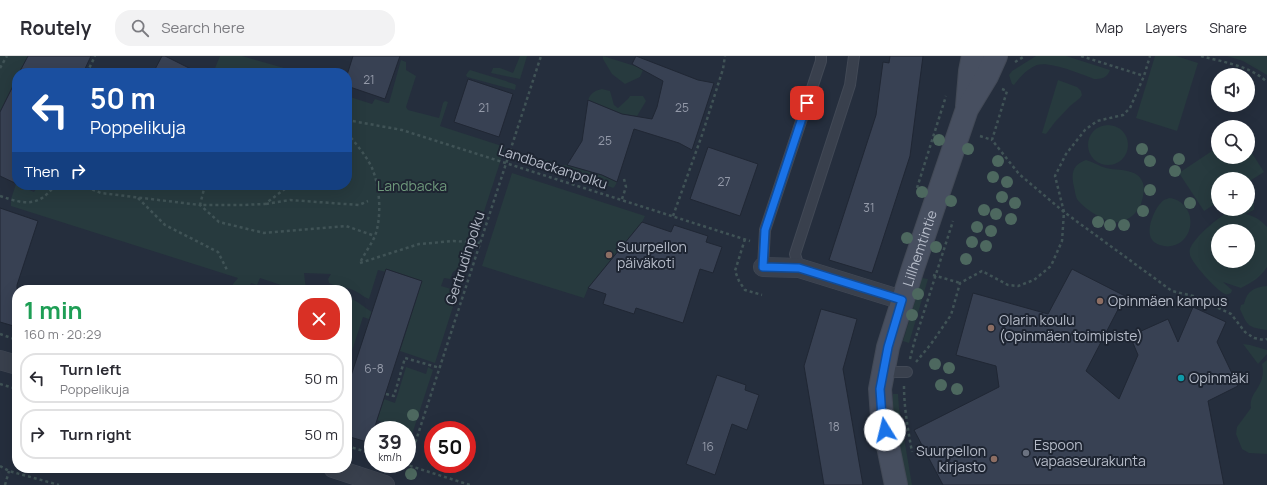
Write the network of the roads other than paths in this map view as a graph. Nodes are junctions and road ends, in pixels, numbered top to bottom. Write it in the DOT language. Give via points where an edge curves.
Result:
graph roads {
  1 [pos="821,56"];
  2 [pos="854,56"];
  3 [pos="974,56"];
  4 [pos="996,56"];
  5 [pos="967,109"];
  6 [pos="763,267"];
  7 [pos="799,268"];
  8 [pos="902,300"];
  9 [pos="0,360"];
  10 [pos="12,364"];
  11 [pos="882,371"];
  12 [pos="907,372"];
  13 [pos="348,473"];
  14 [pos="385,485"];
  15 [pos="896,485"];
  1 -- 6 [label="lane" via="765,230"];
  2 -- 7 [label="lane" via="850,85 795,254"];
  3 -- 5 [label="main road, Lillhemtintie" via="970,71"];
  4 -- 5 [label="main road, Lillhemtintie"];
  5 -- 8 [label="main road, Lillhemtintie"];
  6 -- 7 [label="street"];
  7 -- 8 [label="street"];
  8 -- 11 [label="main road, Lillhemtintie"];
  9 -- 10 [label="street"];
  11 -- 12 [label="lane"];
  11 -- 15 [label="main road, Lillhemtintie" via="882,417"];
  13 -- 14 [label="street"];
}
